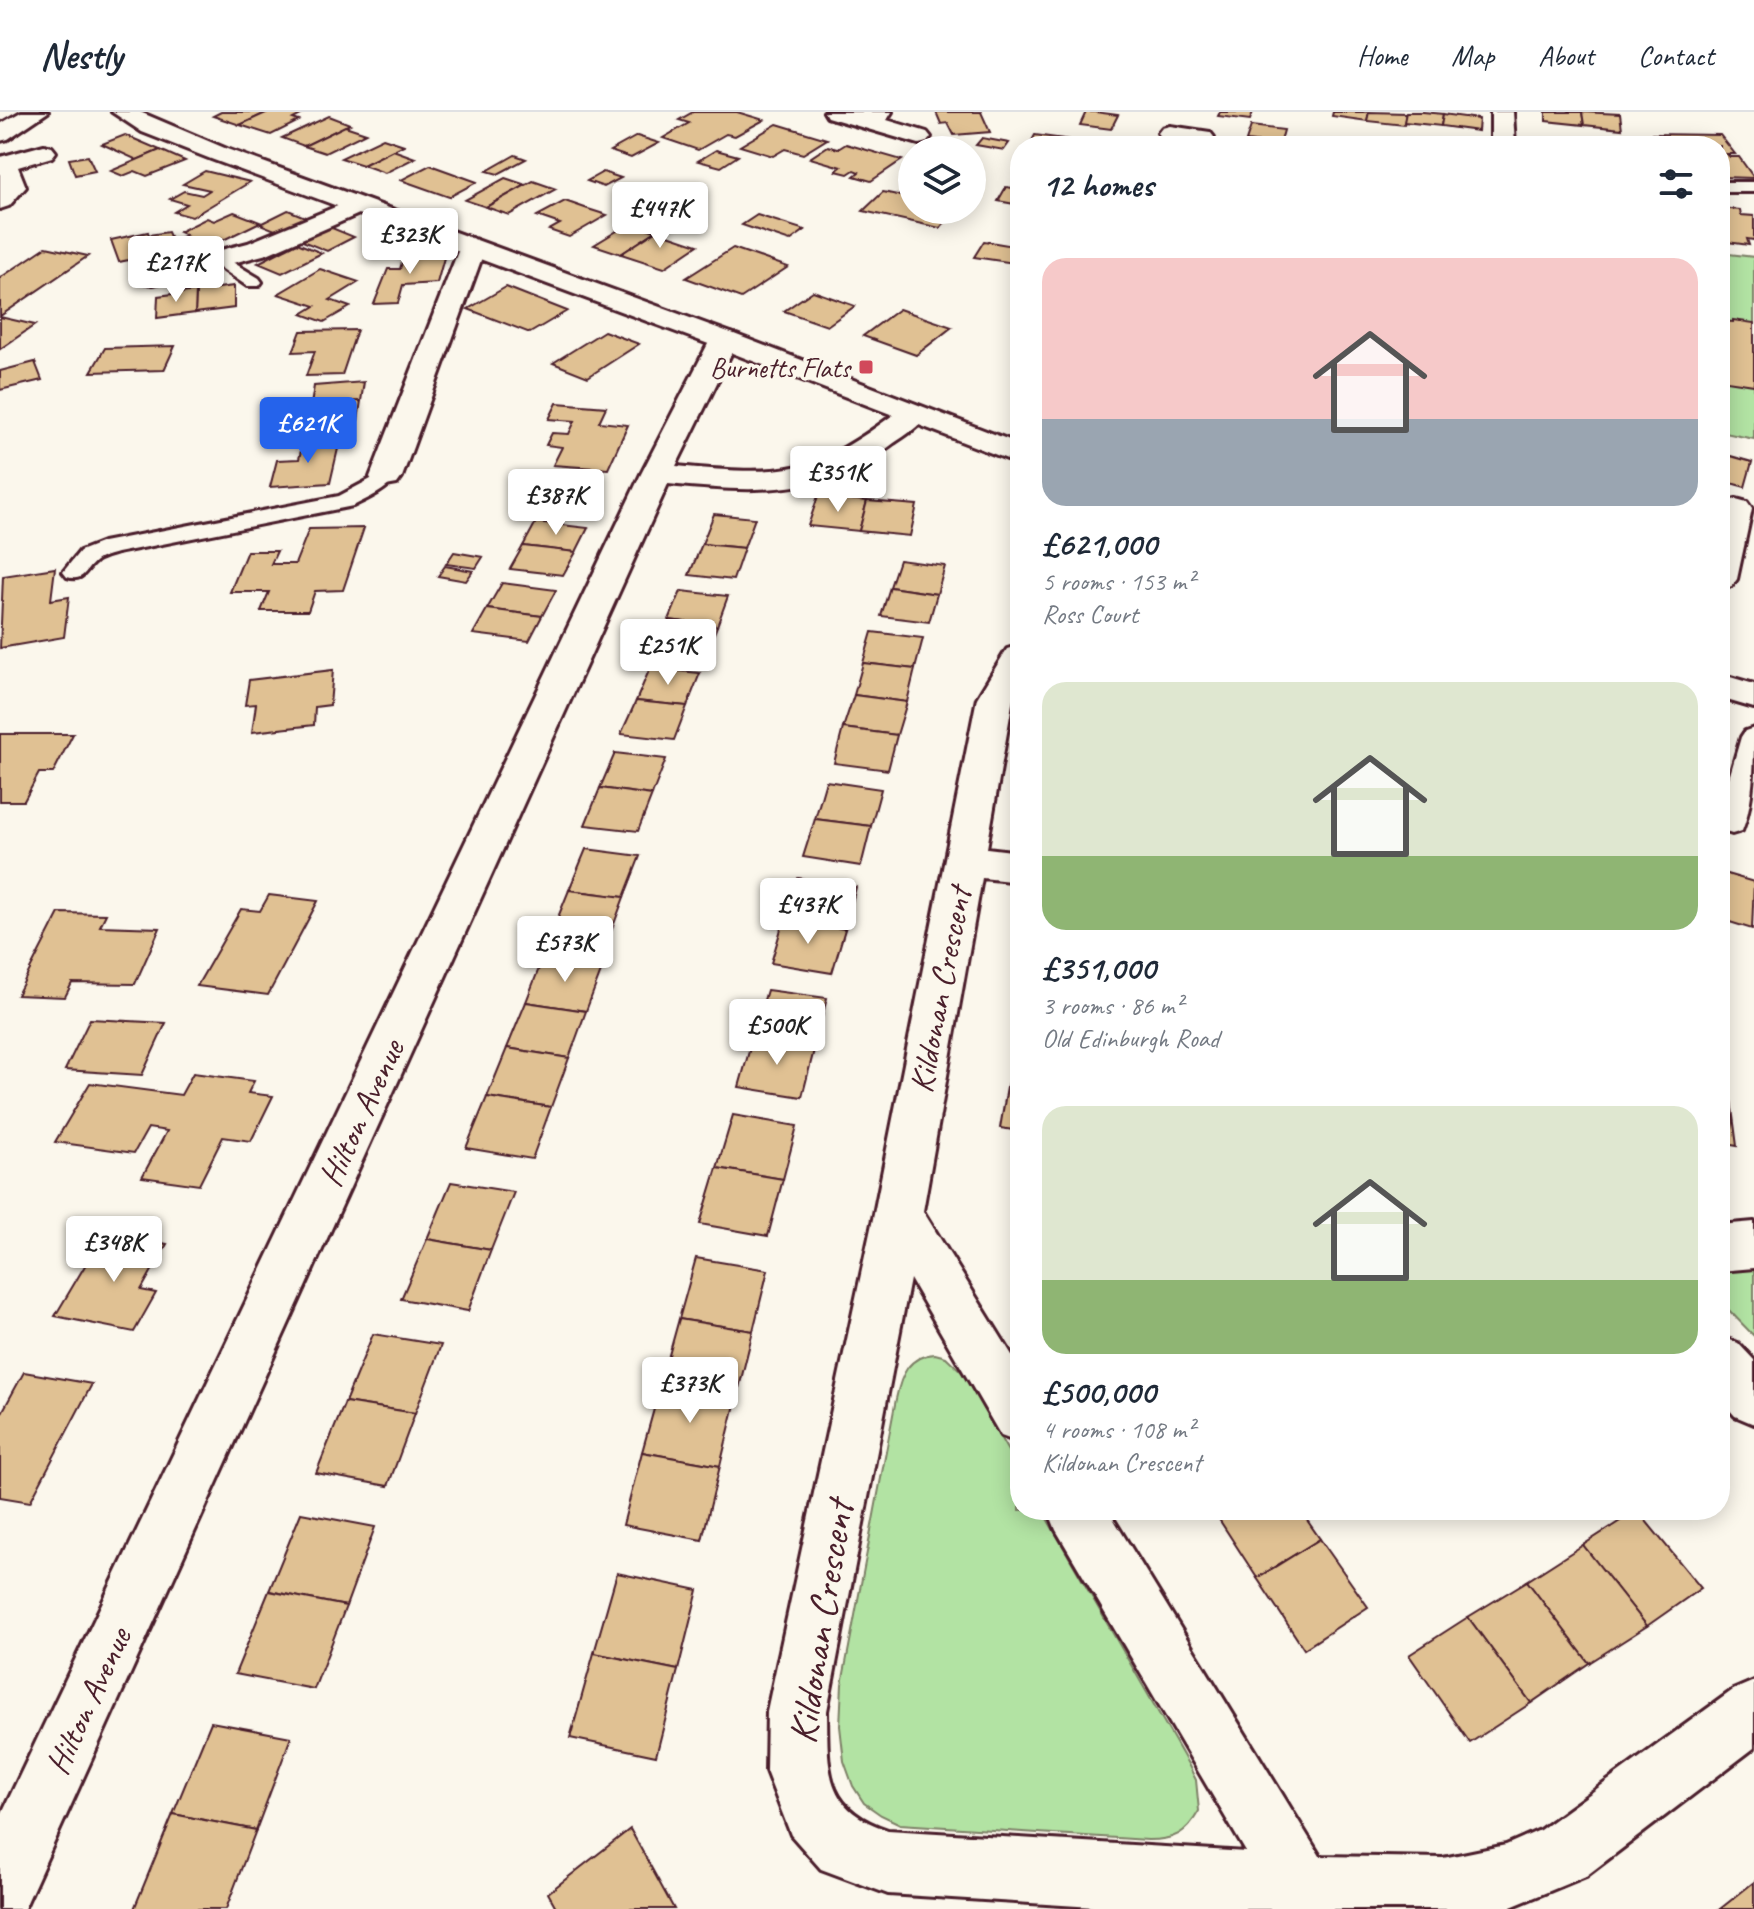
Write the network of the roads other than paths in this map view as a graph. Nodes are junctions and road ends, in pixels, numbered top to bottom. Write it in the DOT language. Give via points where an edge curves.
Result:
graph roads {
  1 [pos="37,112"];
  2 [pos="123,112"];
  3 [pos="835,112"];
  4 [pos="1502,112"];
  5 [pos="877,118"];
  6 [pos="1170,133"];
  7 [pos="0,134"];
  8 [pos="917,136"];
  9 [pos="1194,136"];
  10 [pos="1503,136"];
  11 [pos="44,152"];
  12 [pos="0,164"];
  13 [pos="1730,187"];
  14 [pos="1754,187"];
  15 [pos="0,201"];
  16 [pos="357,206"];
  17 [pos="472,249"];
  18 [pos="224,262"];
  19 [pos="153,276"];
  20 [pos="253,282"];
  21 [pos="724,340"];
  22 [pos="912,415"];
  23 [pos="1010,451"];
  24 [pos="657,474"];
  25 [pos="386,477"];
  26 [pos="1736,509"];
  27 [pos="1730,535"];
  28 [pos="75,572"];
  29 [pos="1010,673"];
  30 [pos="1730,689"];
  31 [pos="1754,696"];
  32 [pos="1754,737"];
  33 [pos="1730,823"];
  34 [pos="965,861"];
  35 [pos="1010,866"];
  36 [pos="898,1214"];
  37 [pos="1754,1245"];
  38 [pos="1730,1247"];
  39 [pos="1730,1372"];
  40 [pos="1754,1398"];
  41 [pos="1010,1400"];
  42 [pos="1082,1520"];
  43 [pos="1754,1711"];
  44 [pos="0,1888"];
  45 [pos="1303,1888"];
  1 -- 7 [label="street"];
  2 -- 16 [label="street"];
  3 -- 5 [label="street"];
  4 -- 10 [label="street"];
  5 -- 8 [label="street"];
  6 -- 9 [label="street"];
  11 -- 12 [label="street"];
  12 -- 15 [label="street" via="11,173 14,187"];
  13 -- 14 [label="lane"];
  16 -- 17 [label="street"];
  16 -- 18 [label="street"];
  17 -- 21 [label="street"];
  17 -- 25 [label="street"];
  18 -- 19 [label="street"];
  18 -- 20 [label="lane"];
  21 -- 22 [label="street"];
  21 -- 24 [label="street, Hilton Avenue"];
  22 -- 23 [label="street"];
  22 -- 24 [label="street" via="855,456 819,472 749,482"];
  24 -- 44 [label="street, Hilton Avenue"];
  25 -- 28 [label="lane" via="345,501 111,547 88,556"];
  26 -- 27 [label="street"];
  29 -- 34 [label="street, Kildonan Crescent" via="995,698"];
  30 -- 31 [label="street"];
  32 -- 33 [label="lane"];
  34 -- 35 [label="street, Kildonan Crescent"];
  34 -- 36 [label="street, Kildonan Crescent"];
  36 -- 41 [label="street"];
  36 -- 45 [label="street, Kildonan Crescent" via="797,1711 797,1771 813,1813 843,1847 888,1862"];
  37 -- 38 [label="street"];
  39 -- 40 [label="street"];
  42 -- 45 [label="street"];
  43 -- 45 [label="street, Kildonan Crescent" via="1563,1853 1506,1877 1443,1890"];
}
